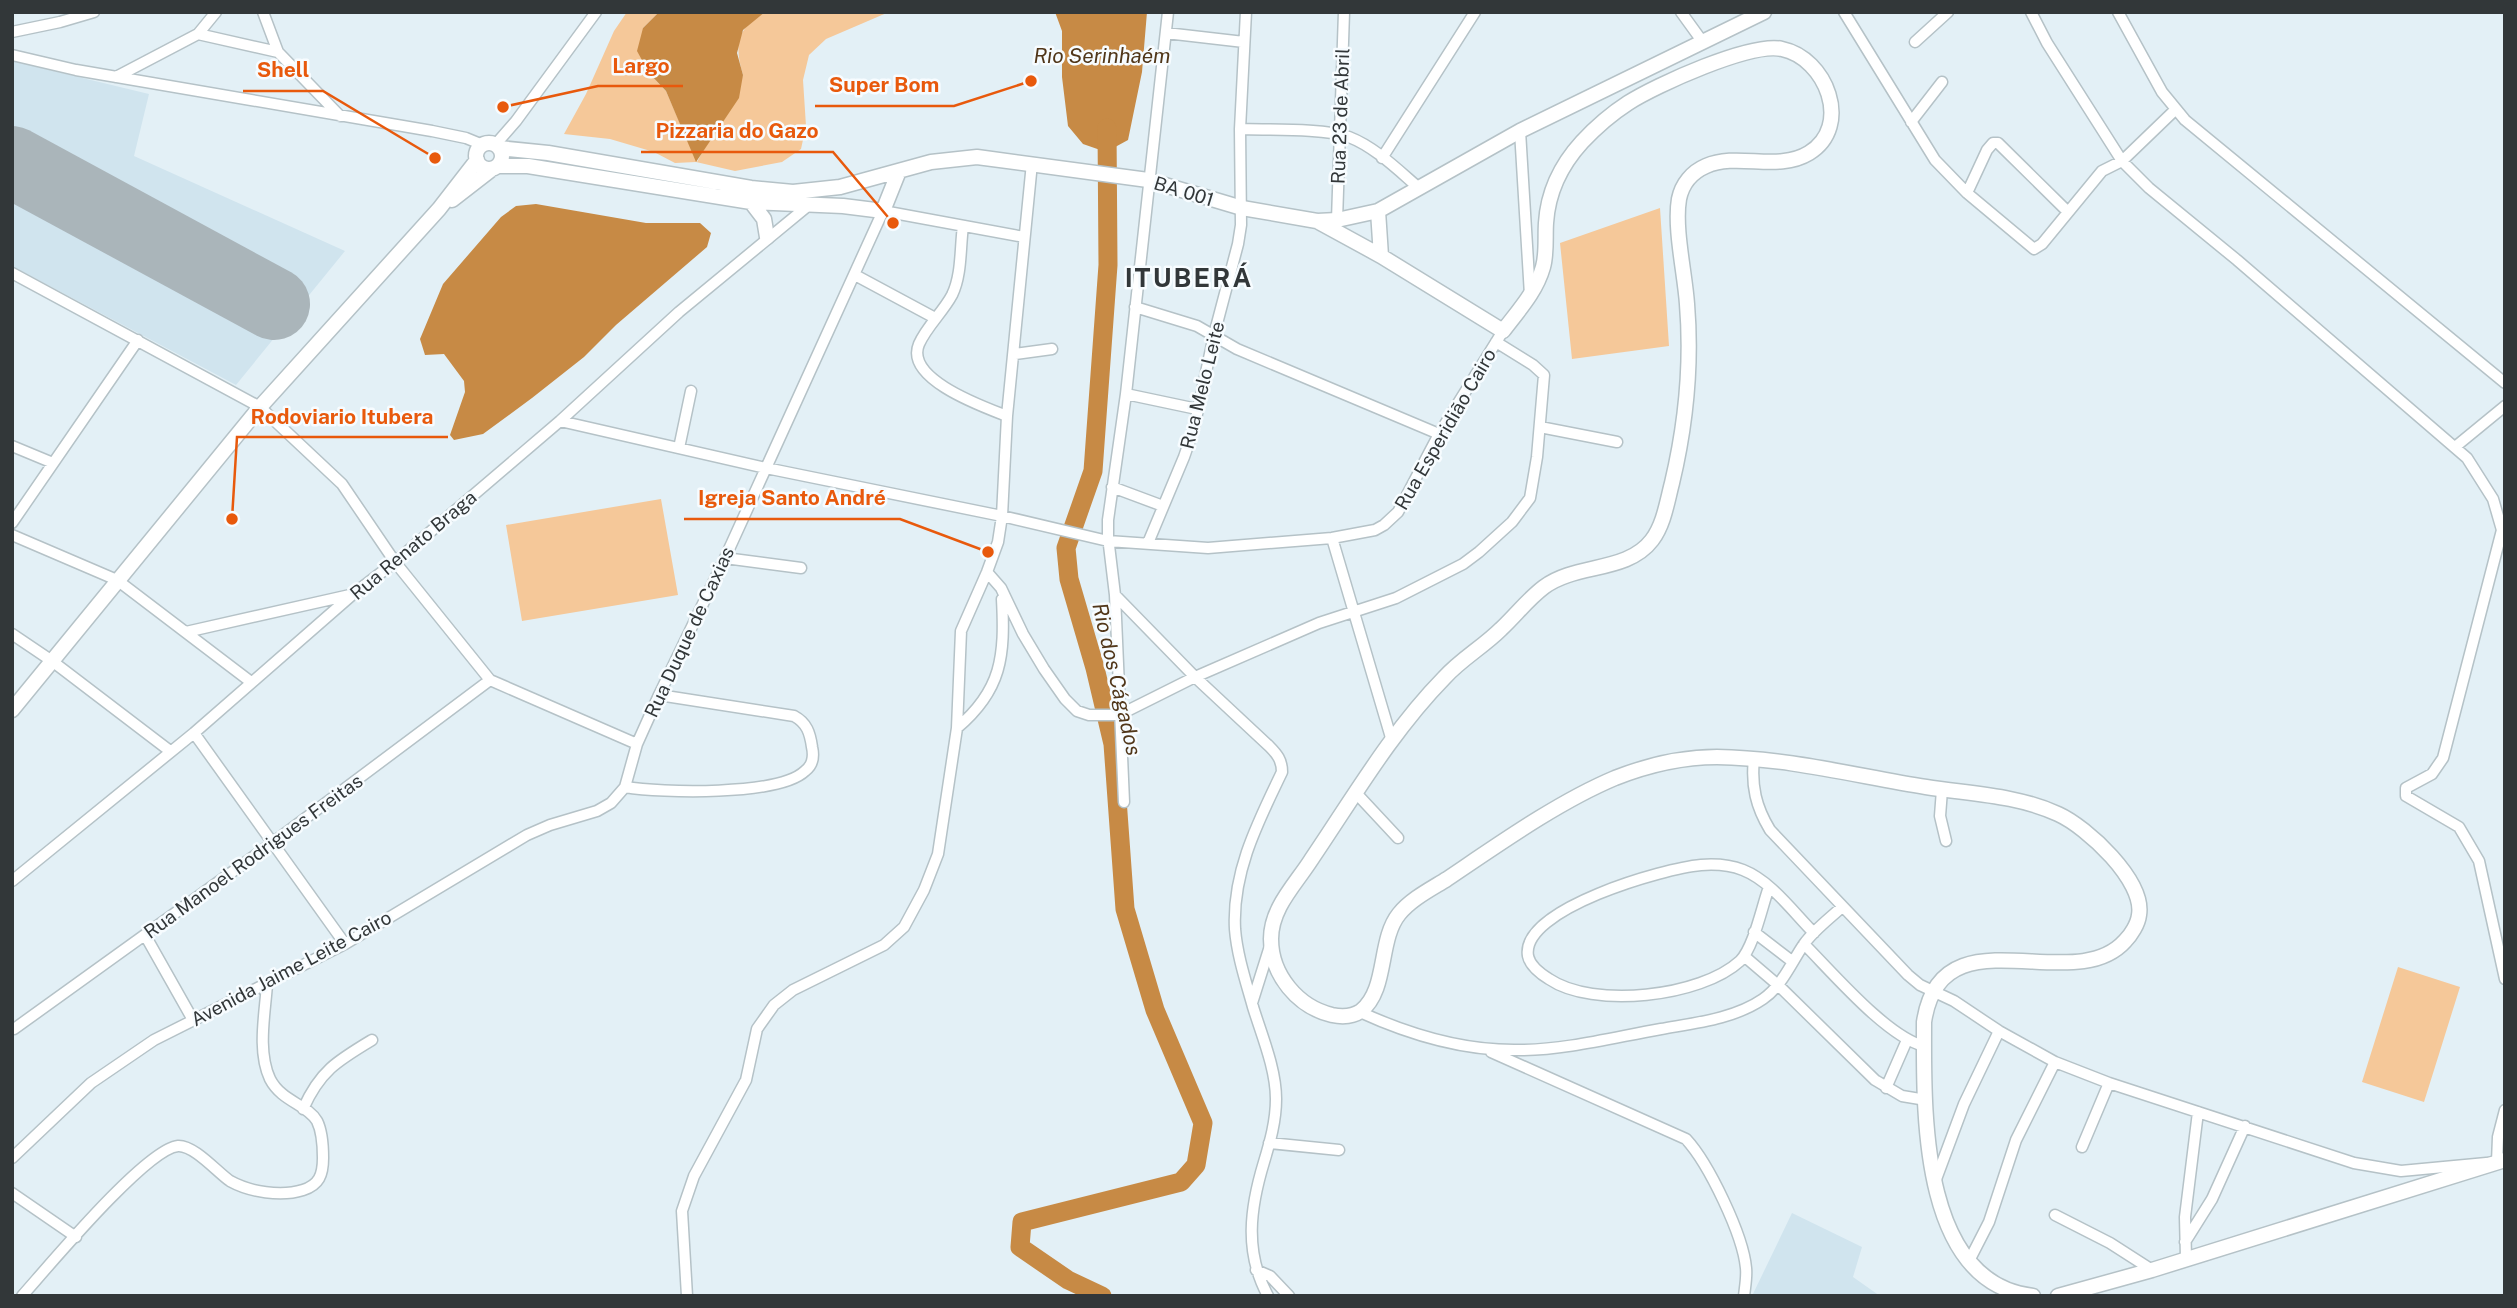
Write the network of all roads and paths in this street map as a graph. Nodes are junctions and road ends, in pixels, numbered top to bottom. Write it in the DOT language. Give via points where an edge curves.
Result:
graph roads {
  1 [pos="94,12"];
  2 [pos="216,12"];
  3 [pos="263,12"];
  4 [pos="596,12"];
  5 [pos="1168,12"];
  6 [pos="1246,12"];
  7 [pos="1344,12"];
  8 [pos="1475,12"];
  9 [pos="1681,12"];
  10 [pos="1764,12"];
  11 [pos="1844,12"];
  12 [pos="2031,12"];
  13 [pos="2118,12"];
  14 [pos="1946,13"];
  15 [pos="12,32"];
  16 [pos="1166,33"];
  17 [pos="198,34"];
  18 [pos="1702,41"];
  19 [pos="1244,42"];
  20 [pos="1915,42"];
  21 [pos="278,52"];
  22 [pos="12,55"];
  23 [pos="116,76"];
  24 [pos="1942,82"];
  25 [pos="2176,109"];
  26 [pos="340,116"];
  27 [pos="1911,122"];
  28 [pos="1240,129"];
  29 [pos="1520,131"];
  30 [pos="1340,134"];
  31 [pos="492,146"];
  32 [pos="1382,158"];
  33 [pos="477,160"];
  34 [pos="2122,161"];
  35 [pos="1032,163"];
  36 [pos="495,168"];
  37 [pos="900,171"];
  38 [pos="1144,179"];
  39 [pos="1419,188"];
  40 [pos="1967,193"];
  41 [pos="751,202"];
  42 [pos="809,205"];
  43 [pos="1241,208"];
  44 [pos="439,209"];
  45 [pos="883,211"];
  46 [pos="1378,211"];
  47 [pos="2068,212"];
  48 [pos="1337,220"];
  49 [pos="1317,221"];
  50 [pos="963,226"];
  51 [pos="767,237"];
  52 [pos="1024,237"];
  53 [pos="1381,256"];
  54 [pos="12,274"];
  55 [pos="855,275"];
  56 [pos="1530,295"];
  57 [pos="1135,307"];
  58 [pos="936,318"];
  59 [pos="1214,335"];
  60 [pos="1499,336"];
  61 [pos="138,340"];
  62 [pos="1052,349"];
  63 [pos="1015,354"];
  64 [pos="2505,383"];
  65 [pos="691,391"];
  66 [pos="1126,394"];
  67 [pos="2505,406"];
  68 [pos="260,407"];
  69 [pos="1197,409"];
  70 [pos="1007,416"];
  71 [pos="560,421"];
  72 [pos="1540,427"];
  73 [pos="1439,434"];
  74 [pos="1617,442"];
  75 [pos="12,446"];
  76 [pos="2455,447"];
  77 [pos="678,448"];
  78 [pos="53,463"];
  79 [pos="766,468"];
  80 [pos="1112,487"];
  81 [pos="1163,506"];
  82 [pos="1007,517"];
  83 [pos="12,523"];
  84 [pos="12,535"];
  85 [pos="1332,538"];
  86 [pos="1108,541"];
  87 [pos="1148,543"];
  88 [pos="725,558"];
  89 [pos="395,562"];
  90 [pos="801,569"];
  91 [pos="987,572"];
  92 [pos="117,580"];
  93 [pos="1001,587"];
  94 [pos="352,595"];
  95 [pos="1115,595"];
  96 [pos="1356,612"];
  97 [pos="186,632"];
  98 [pos="12,634"];
  99 [pos="52,661"];
  100 [pos="1195,677"];
  101 [pos="490,680"];
  102 [pos="251,682"];
  103 [pos="659,695"];
  104 [pos="12,710"];
  105 [pos="1117,715"];
  106 [pos="957,728"];
  107 [pos="194,733"];
  108 [pos="1392,741"];
  109 [pos="637,744"];
  110 [pos="170,751"];
  111 [pos="1754,759"];
  112 [pos="625,787"];
  113 [pos="1941,790"];
  114 [pos="1356,793"];
  115 [pos="1124,802"];
  116 [pos="1398,838"];
  117 [pos="1946,841"];
  118 [pos="271,844"];
  119 [pos="12,880"];
  120 [pos="1769,887"];
  121 [pos="1842,907"];
  122 [pos="1754,932"];
  123 [pos="1814,933"];
  124 [pos="145,935"];
  125 [pos="345,944"];
  126 [pos="1804,944"];
  127 [pos="1270,946"];
  128 [pos="1744,956"];
  129 [pos="1793,962"];
  130 [pos="2505,979"];
  131 [pos="267,984"];
  132 [pos="1778,985"];
  133 [pos="1934,991"];
  134 [pos="1252,1003"];
  135 [pos="1360,1012"];
  136 [pos="193,1020"];
  137 [pos="14,1029"];
  138 [pos="1999,1031"];
  139 [pos="372,1040"];
  140 [pos="1907,1040"];
  141 [pos="1924,1046"];
  142 [pos="1483,1048"];
  143 [pos="2055,1062"];
  144 [pos="2109,1083"];
  145 [pos="1886,1088"];
  146 [pos="1926,1100"];
  147 [pos="303,1109"];
  148 [pos="2505,1110"];
  149 [pos="2198,1112"];
  150 [pos="2245,1126"];
  151 [pos="1269,1143"];
  152 [pos="2082,1147"];
  153 [pos="1339,1150"];
  154 [pos="12,1158"];
  155 [pos="2501,1161"];
  156 [pos="1934,1185"];
  157 [pos="12,1193"];
  158 [pos="2055,1215"];
  159 [pos="76,1237"];
  160 [pos="2185,1242"];
  161 [pos="2186,1258"];
  162 [pos="1969,1261"];
  163 [pos="1256,1270"];
  164 [pos="2152,1270"];
  165 [pos="22,1296"];
  166 [pos="687,1296"];
  167 [pos="1268,1296"];
  168 [pos="1289,1296"];
  169 [pos="1744,1296"];
  170 [pos="2033,1296"];
  171 [pos="2058,1296"];
  1 -- 15 [label="street"];
  2 -- 17 [label="street"];
  3 -- 21 [label="street"];
  4 -- 31 [label="street" via="516,121"];
  5 -- 16 [label="street"];
  6 -- 19 [label="street, Rua Melo Leite"];
  7 -- 30 [label="street, Rua 23 de Abril"];
  8 -- 32 [label="street"];
  9 -- 18 [label="street"];
  10 -- 18 [label="main road"];
  11 -- 27 [label="street"];
  12 -- 34 [label="street"];
  13 -- 25 [label="street"];
  14 -- 20 [label="street"];
  16 -- 19 [label="street"];
  16 -- 38 [label="street"];
  17 -- 21 [label="street"];
  17 -- 23 [label="street"];
  18 -- 29 [label="main road"];
  19 -- 28 [label="street, Rua Melo Leite"];
  21 -- 26 [label="street"];
  22 -- 23 [label="street"];
  23 -- 26 [label="street"];
  24 -- 27 [label="street"];
  25 -- 34 [label="street"];
  25 -- 64 [label="street"];
  26 -- 31 [label="street"];
  27 -- 40 [label="street" via="1935,160"];
  28 -- 30 [label="street"];
  28 -- 43 [label="street, Rua Melo Leite"];
  29 -- 39 [label="main road"];
  29 -- 56 [label="street"];
  30 -- 32 [label="street"];
  30 -- 48 [label="street, Rua 23 de Abril"];
  31 -- 33 [label="main road" via="477,154"];
  31 -- 36 [label="main road" via="502,159"];
  31 -- 37 [label="main road, BA 001" via="793,192 840,187"];
  32 -- 39 [label="street"];
  33 -- 36 [label="main road" via="484,168"];
  33 -- 44 [label="main road"];
  34 -- 47 [label="street" via="2102,171"];
  34 -- 76 [label="street"];
  35 -- 37 [label="main road, BA 001" via="965,158"];
  35 -- 38 [label="main road, BA 001"];
  35 -- 52 [label="street"];
  36 -- 41 [label="main road" via="527,166"];
  36 -- 44 [label="main road"];
  37 -- 45 [label="main road"];
  38 -- 43 [label="main road, BA 001"];
  38 -- 57 [label="street"];
  39 -- 46 [label="main road"];
  40 -- 47 [label="street" via="2034,249"];
  40 -- 47 [label="street" via="1987,150 1998,143"];
  41 -- 42 [label="main road"];
  41 -- 51 [label="main road" via="764,219"];
  42 -- 45 [label="main road"];
  42 -- 51 [label="street, Rua Renato Braga"];
  43 -- 49 [label="main road, BA 001"];
  43 -- 59 [label="street, Rua Melo Leite" via="1233,265"];
  44 -- 68 [label="main road"];
  45 -- 50 [label="street"];
  45 -- 55 [label="street, Rua Duque de Caxias"];
  46 -- 48 [label="main road"];
  46 -- 53 [label="main road"];
  48 -- 49 [label="main road"];
  49 -- 53 [label="main road"];
  50 -- 52 [label="street"];
  50 -- 58 [label="street" via="955,287"];
  51 -- 71 [label="street, Rua Renato Braga"];
  52 -- 63 [label="street"];
  53 -- 60 [label="main road"];
  54 -- 61 [label="street"];
  55 -- 58 [label="street"];
  55 -- 79 [label="street, Rua Duque de Caxias"];
  56 -- 60 [label="main road"];
  56 -- 108 [label="main road" via="1544,265 1547,208 1555,181 1574,151 1616,111 1655,88 1754,49 1797,54 1823,79 1832,109 1820,145 1788,161 1703,166 1680,193 1688,387 1675,472 1664,515 1651,541 1627,559 1563,575 1549,583 1442,679"];
  57 -- 59 [label="street" via="1188,322"];
  57 -- 66 [label="street"];
  58 -- 70 [label="street" via="917,349 923,367 943,386"];
  59 -- 69 [label="street, Rua Melo Leite"];
  59 -- 73 [label="street" via="1237,349"];
  60 -- 72 [label="street" via="1544,375"];
  60 -- 73 [label="street, Rua Esperidião Cairo"];
  61 -- 68 [label="street"];
  61 -- 78 [label="street"];
  62 -- 63 [label="street"];
  63 -- 70 [label="street"];
  65 -- 77 [label="street"];
  66 -- 69 [label="street"];
  66 -- 80 [label="street"];
  67 -- 76 [label="street"];
  68 -- 89 [label="street" via="342,484"];
  68 -- 92 [label="main road"];
  69 -- 81 [label="street, Rua Melo Leite" via="1184,457"];
  70 -- 82 [label="street"];
  71 -- 77 [label="street"];
  71 -- 89 [label="street, Rua Renato Braga"];
  72 -- 74 [label="street"];
  72 -- 96 [label="street" via="1530,498 1513,522 1463,564 1396,598"];
  73 -- 85 [label="street, Rua Esperidião Cairo" via="1392,519 1375,530"];
  75 -- 78 [label="street"];
  76 -- 130 [label="street" via="2493,499 2502,530 2443,758 2432,774 2406,788 2406,796 2459,827 2479,861"];
  77 -- 79 [label="street"];
  78 -- 83 [label="street"];
  79 -- 82 [label="street"];
  79 -- 88 [label="street, Rua Duque de Caxias"];
  80 -- 81 [label="street"];
  80 -- 86 [label="street"];
  81 -- 87 [label="street, Rua Melo Leite"];
  82 -- 86 [label="street, Rua Esperidião Cairo"];
  82 -- 91 [label="street"];
  84 -- 92 [label="street"];
  85 -- 87 [label="street, Rua Esperidião Cairo" via="1208,548"];
  85 -- 96 [label="street"];
  86 -- 87 [label="street, Rua Esperidião Cairo"];
  86 -- 95 [label="street"];
  88 -- 90 [label="street"];
  88 -- 103 [label="street, Rua Duque de Caxias"];
  89 -- 94 [label="street, Rua Renato Braga"];
  89 -- 101 [label="street"];
  91 -- 93 [label="street"];
  91 -- 106 [label="street" via="961,631"];
  92 -- 97 [label="street"];
  92 -- 99 [label="main road"];
  93 -- 105 [label="street" via="1012,614 1065,699 1089,715"];
  93 -- 106 [label="street" via="1003,624 996,681 984,701"];
  94 -- 97 [label="street"];
  94 -- 102 [label="street, Rua Renato Braga"];
  95 -- 100 [label="street"];
  95 -- 105 [label="street"];
  96 -- 100 [label="street" via="1319,623"];
  96 -- 108 [label="street"];
  97 -- 102 [label="street"];
  98 -- 99 [label="street"];
  99 -- 104 [label="main road"];
  99 -- 110 [label="street"];
  100 -- 105 [label="street"];
  100 -- 134 [label="street" via="1277,754 1282,764 1252,834 1237,895 1236,931"];
  101 -- 109 [label="street"];
  101 -- 118 [label="street, Rua Manoel Rodrigues Freitas"];
  102 -- 107 [label="street, Rua Renato Braga"];
  103 -- 109 [label="street, Rua Duque de Caxias"];
  103 -- 112 [label="street" via="794,716 806,725 813,750 811,764 793,779 765,785 661,792"];
  105 -- 115 [label="street"];
  106 -- 166 [label="street" via="938,854 904,927 884,945 793,990 774,1005 757,1029 747,1080 694,1176 682,1211"];
  107 -- 110 [label="street, Rua Renato Braga"];
  107 -- 118 [label="street"];
  108 -- 114 [label="main road"];
  109 -- 112 [label="street, Rua Duque de Caxias"];
  110 -- 119 [label="street, Rua Renato Braga"];
  111 -- 113 [label="main road"];
  111 -- 121 [label="street" via="1753,790 1770,830"];
  111 -- 135 [label="main road" via="1711,757 1653,764 1585,793 1505,841 1402,910 1389,932 1376,987"];
  112 -- 125 [label="street, Avenida Jaime Leite Cairo" via="597,811 527,835"];
  113 -- 117 [label="street" via="1940,816"];
  113 -- 133 [label="main road" via="2034,804 2074,822 2116,862 2136,891 2140,913 2129,937 2099,959 1971,963 1957,968"];
  114 -- 116 [label="street"];
  114 -- 127 [label="main road" via="1277,911"];
  118 -- 124 [label="street, Rua Manoel Rodrigues Freitas"];
  118 -- 125 [label="street"];
  120 -- 122 [label="street"];
  120 -- 123 [label="street"];
  120 -- 128 [label="street" via="1743,870 1714,865 1644,879 1597,894 1551,919 1531,939 1528,955 1534,967 1554,982 1621,998 1691,984 1730,968"];
  121 -- 123 [label="street"];
  121 -- 133 [label="street" via="1908,975"];
  122 -- 128 [label="street"];
  122 -- 129 [label="street"];
  123 -- 126 [label="street"];
  124 -- 136 [label="street"];
  124 -- 137 [label="street, Rua Manoel Rodrigues Freitas"];
  125 -- 131 [label="street, Avenida Jaime Leite Cairo"];
  126 -- 129 [label="street"];
  126 -- 140 [label="street"];
  127 -- 134 [label="street"];
  127 -- 135 [label="main road" via="1280,977 1303,1002 1340,1017"];
  128 -- 132 [label="street"];
  129 -- 132 [label="street"];
  131 -- 136 [label="street, Avenida Jaime Leite Cairo"];
  131 -- 147 [label="street" via="265,1065 276,1089"];
  132 -- 142 [label="street" via="1753,1005 1692,1023 1564,1046"];
  132 -- 145 [label="street"];
  133 -- 138 [label="street"];
  133 -- 141 [label="main road" via="1926,1005"];
  134 -- 151 [label="street" via="1275,1083"];
  135 -- 142 [label="street" via="1411,1031"];
  136 -- 154 [label="street, Avenida Jaime Leite Cairo" via="91,1083"];
  138 -- 143 [label="street"];
  138 -- 156 [label="street" via="1964,1104"];
  139 -- 147 [label="street" via="321,1076"];
  140 -- 141 [label="street"];
  140 -- 145 [label="street"];
  141 -- 146 [label="main road"];
  142 -- 169 [label="street" via="1686,1139 1711,1177 1739,1240 1746,1271"];
  143 -- 144 [label="street"];
  143 -- 162 [label="street" via="2016,1140 1989,1222"];
  144 -- 149 [label="street"];
  144 -- 152 [label="street"];
  145 -- 146 [label="street"];
  146 -- 156 [label="main road"];
  147 -- 159 [label="street" via="317,1122 323,1146 323,1170 311,1187 282,1194 239,1185 193,1150 175,1146 139,1172"];
  148 -- 155 [label="street" via="2498,1137"];
  149 -- 150 [label="street"];
  149 -- 160 [label="street"];
  150 -- 155 [label="street" via="2380,1169 2422,1170"];
  150 -- 160 [label="street" via="2212,1199"];
  151 -- 153 [label="street"];
  151 -- 163 [label="street" via="1251,1215"];
  155 -- 161 [label="main road"];
  156 -- 162 [label="main road" via="1943,1218"];
  157 -- 159 [label="street"];
  158 -- 164 [label="street"];
  159 -- 165 [label="street"];
  160 -- 161 [label="street"];
  161 -- 164 [label="main road"];
  162 -- 170 [label="main road" via="1998,1284"];
  163 -- 167 [label="street"];
  163 -- 168 [label="street" via="1270,1276"];
  164 -- 171 [label="main road"];
}
